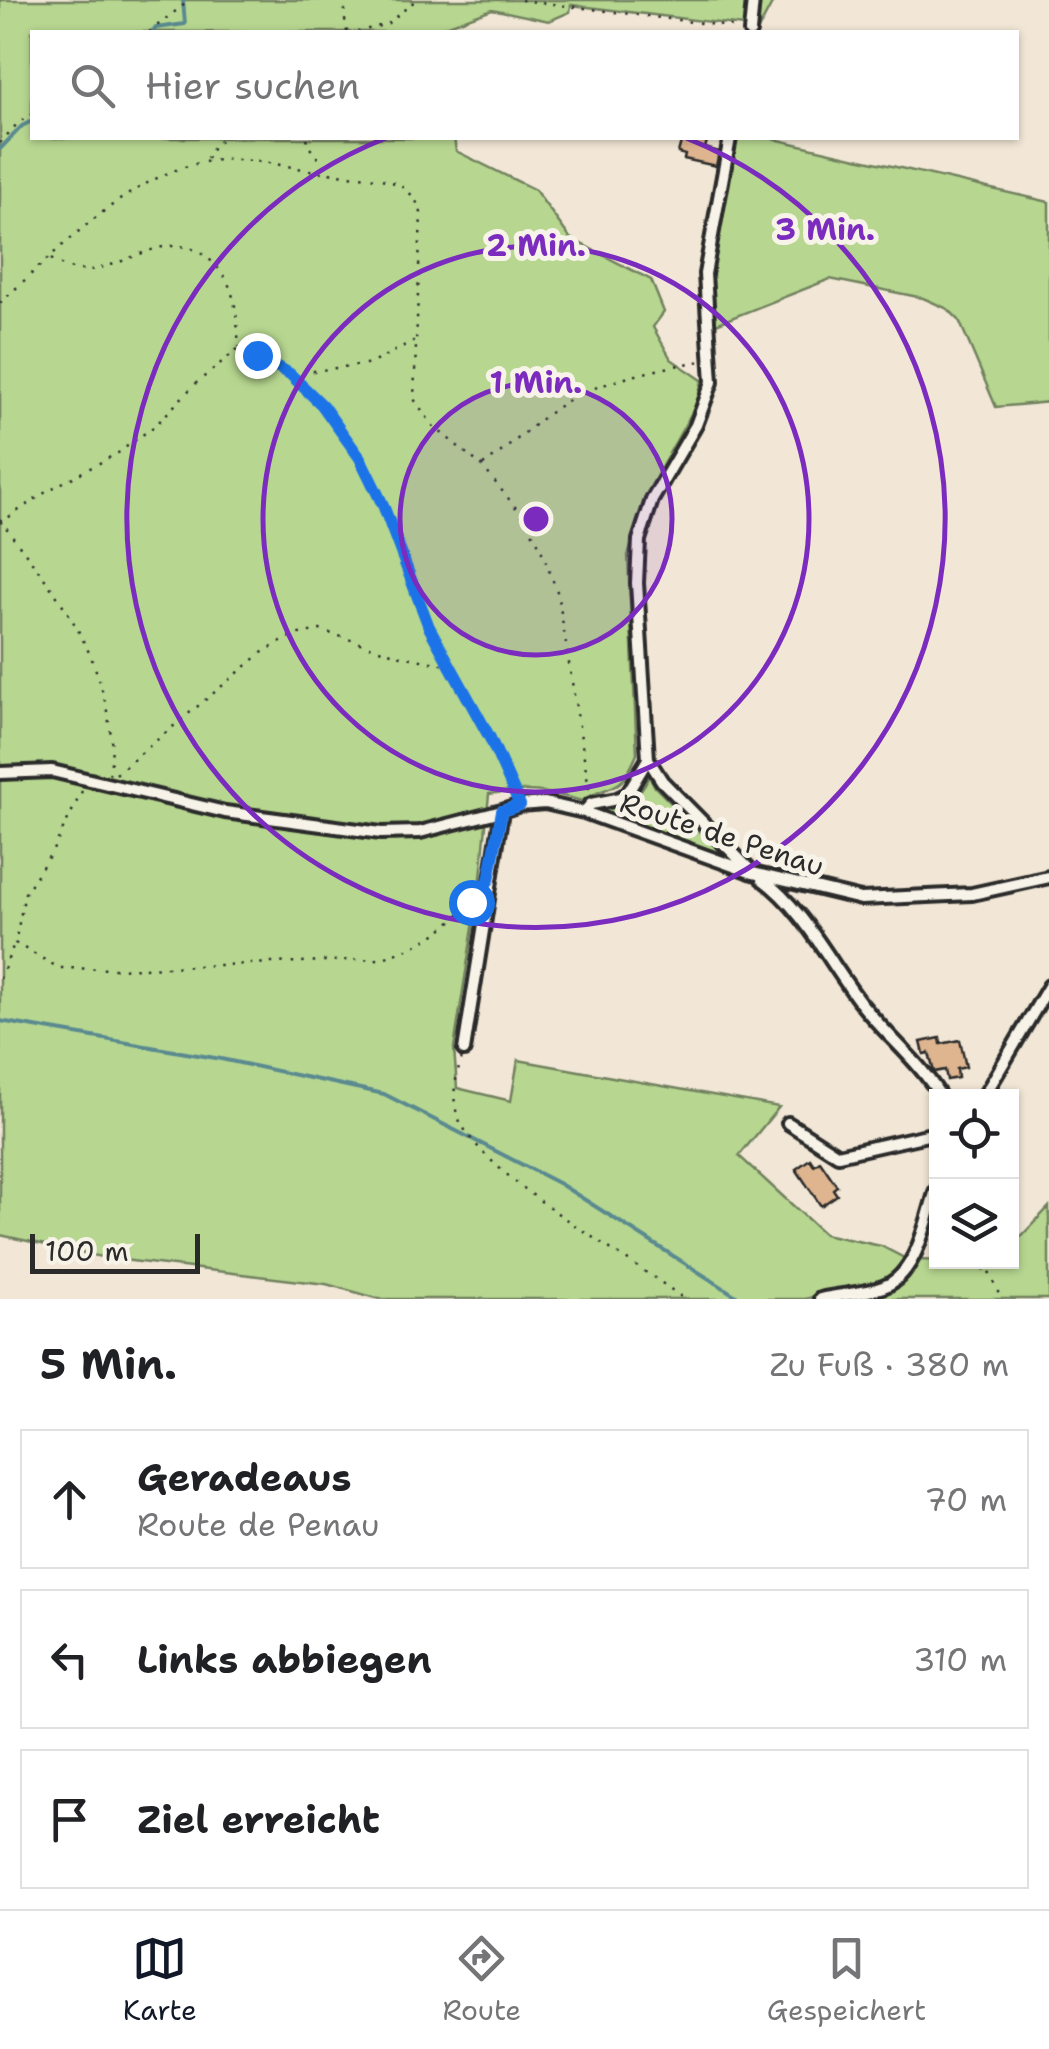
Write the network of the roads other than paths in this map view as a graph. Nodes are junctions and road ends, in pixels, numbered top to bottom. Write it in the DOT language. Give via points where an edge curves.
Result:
graph roads {
  1 [pos="753,0"];
  2 [pos="750,30"];
  3 [pos="730,140"];
  4 [pos="648,759"];
  5 [pos="0,773"];
  6 [pos="587,808"];
  7 [pos="502,811"];
  8 [pos="754,874"];
  9 [pos="1049,877"];
  10 [pos="1049,986"];
  11 [pos="464,1050"];
  12 [pos="935,1089"];
  13 [pos="988,1089"];
  14 [pos="788,1122"];
  15 [pos="929,1135"];
  16 [pos="929,1209"];
  17 [pos="820,1299"];
  1 -- 2 [label="street"];
  3 -- 4 [label="street" via="704,274 712,382 638,540"];
  4 -- 6 [label="street" via="627,794"];
  4 -- 8 [label="street"];
  5 -- 7 [label="street, Route de Penau" via="32,769 86,777 225,812 380,833 420,832"];
  6 -- 7 [label="street, Route de Penau" via="545,803"];
  6 -- 8 [label="street, Route de Penau"];
  7 -- 11 [label="street"];
  8 -- 9 [label="street, Route de Penau" via="830,894 898,900 972,894"];
  8 -- 12 [label="street" via="798,917"];
  10 -- 13 [label="street"];
  14 -- 15 [label="street" via="838,1155"];
  16 -- 17 [label="street" via="900,1276 881,1288"];
}
